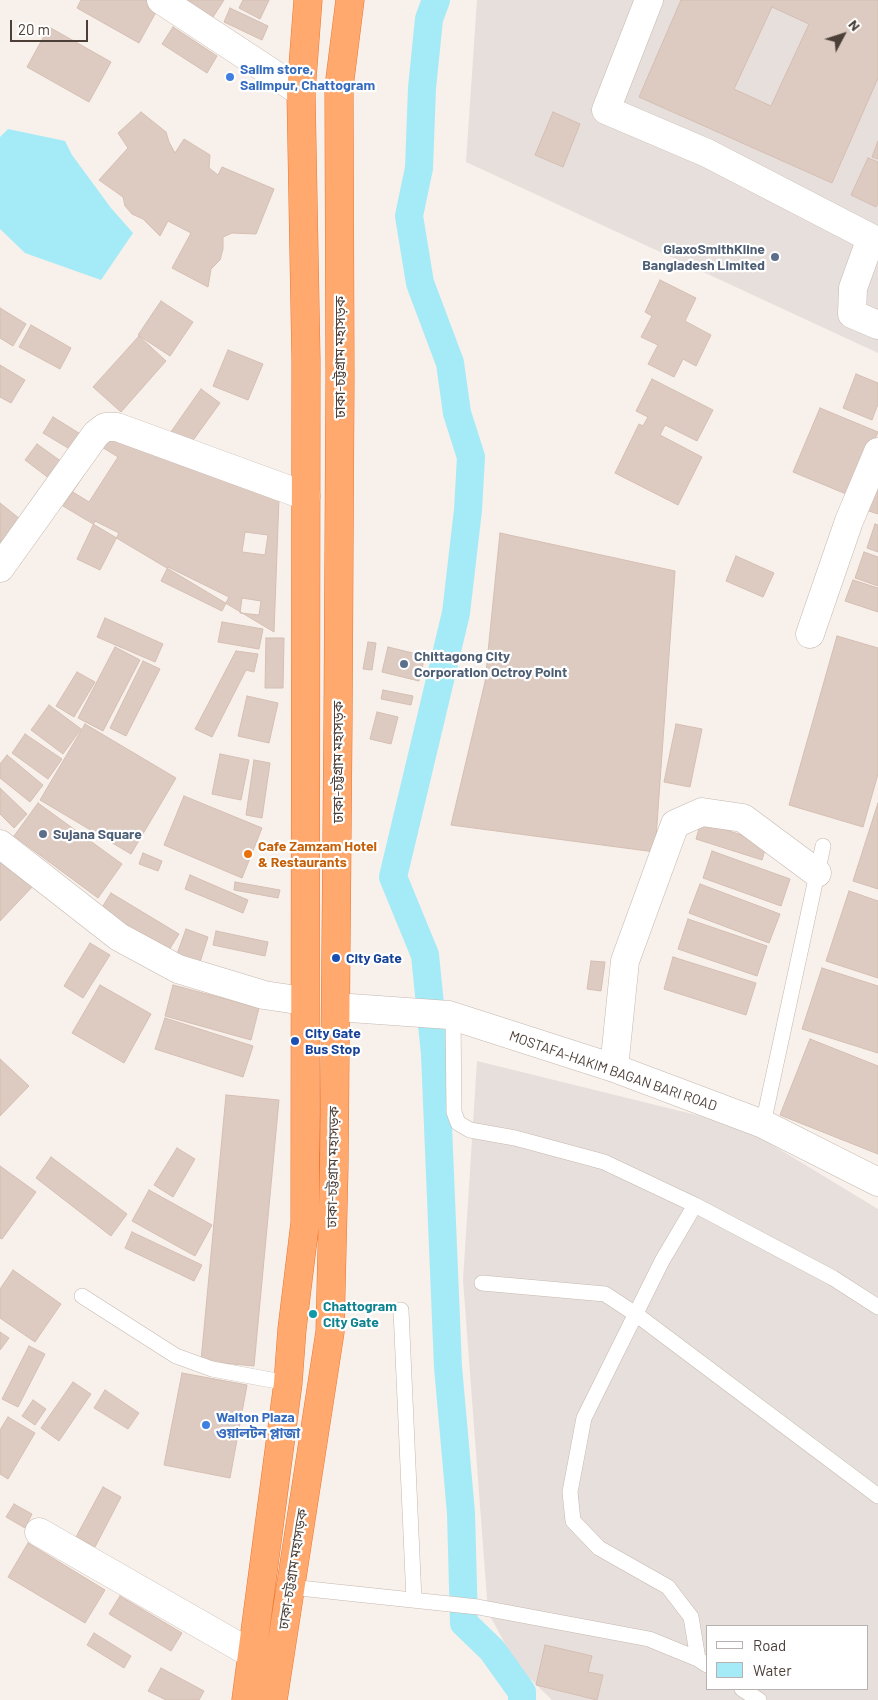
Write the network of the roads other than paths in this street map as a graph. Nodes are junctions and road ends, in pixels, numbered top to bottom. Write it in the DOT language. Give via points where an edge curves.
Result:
graph roads {
  1 [pos="161,0"];
  2 [pos="308,0"];
  3 [pos="350,0"];
  4 [pos="648,0"];
  5 [pos="301,92"];
  6 [pos="878,325"];
  7 [pos="878,452"];
  8 [pos="306,496"];
  9 [pos="0,568"];
  10 [pos="810,634"];
  11 [pos="0,844"];
  12 [pos="823,846"];
  13 [pos="817,873"];
  14 [pos="304,1001"];
  15 [pos="336,1006"];
  16 [pos="451,1016"];
  17 [pos="614,1068"];
  18 [pos="763,1124"];
  19 [pos="878,1182"];
  20 [pos="695,1205"];
  21 [pos="482,1283"];
  22 [pos="82,1296"];
  23 [pos="878,1306"];
  24 [pos="401,1310"];
  25 [pos="637,1315"];
  26 [pos="288,1383"];
  27 [pos="878,1496"];
  28 [pos="39,1532"];
  29 [pos="290,1587"];
  30 [pos="414,1600"];
  31 [pos="257,1614"];
  32 [pos="285,1619"];
  33 [pos="252,1654"];
  34 [pos="702,1662"];
  35 [pos="744,1690"];
  36 [pos="246,1700"];
  37 [pos="273,1700"];
  38 [pos="759,1700"];
  1 -- 5 [label="street"];
  2 -- 5 [label="highway, ঢাকা-চট্টগ্রাম মহাসড়ক"];
  3 -- 15 [label="highway, ঢাকা-চট্টগ্রাম মহাসড়ক" via="339,87"];
  4 -- 6 [label="street" via="606,110 707,153 871,238 853,288 852,314"];
  5 -- 8 [label="highway, ঢাকা-চট্টগ্রাম মহাসড়ক"];
  7 -- 10 [label="street" via="849,521"];
  8 -- 9 [label="street" via="117,427 105,427 96,434"];
  8 -- 14 [label="highway, ঢাকা-চট্টগ্রাম মহাসড়ক"];
  11 -- 14 [label="street" via="119,937 178,969 264,996"];
  12 -- 13 [label="lane"];
  13 -- 17 [label="street" via="742,818 702,812 675,824 625,961"];
  13 -- 18 [label="lane"];
  14 -- 26 [label="highway, ঢাকা-চট্টগ্রাম মহাসড়ক" via="305,1223"];
  15 -- 16 [label="street, MOSTAFA-HAKIM BAGAN BARI ROAD"];
  15 -- 29 [label="highway, ঢাকা-চট্টগ্রাম মহাসড়ক" via="330,1332"];
  16 -- 17 [label="street, MOSTAFA-HAKIM BAGAN BARI ROAD"];
  16 -- 20 [label="lane" via="454,1112 458,1123 470,1130 515,1138 604,1162"];
  17 -- 18 [label="street, MOSTAFA-HAKIM BAGAN BARI ROAD"];
  18 -- 19 [label="street, MOSTAFA-HAKIM BAGAN BARI ROAD"];
  20 -- 23 [label="lane" via="833,1278"];
  20 -- 25 [label="lane" via="662,1261"];
  21 -- 25 [label="lane" via="605,1294"];
  22 -- 26 [label="lane" via="176,1356 212,1369"];
  24 -- 30 [label="lane"];
  25 -- 27 [label="lane"];
  25 -- 34 [label="lane" via="584,1418 570,1492 573,1521 598,1548 668,1587 691,1617"];
  26 -- 31 [label="highway, ঢাকা-চট্টগ্রাম মহাসড়ক"];
  28 -- 33 [label="street"];
  29 -- 30 [label="lane"];
  29 -- 32 [label="highway, ঢাকা-চট্টগ্রাম মহাসড়ক"];
  30 -- 34 [label="lane" via="478,1607 649,1639"];
  31 -- 32 [label="highway"];
  31 -- 33 [label="highway, ঢাকা-চট্টগ্রাম মহাসড়ক"];
  32 -- 37 [label="highway, ঢাকা-চট্টগ্রাম মহাসড়ক"];
  33 -- 36 [label="highway, ঢাকা-চট্টগ্রাম মহাসড়ক"];
  35 -- 38 [label="lane"];
}
